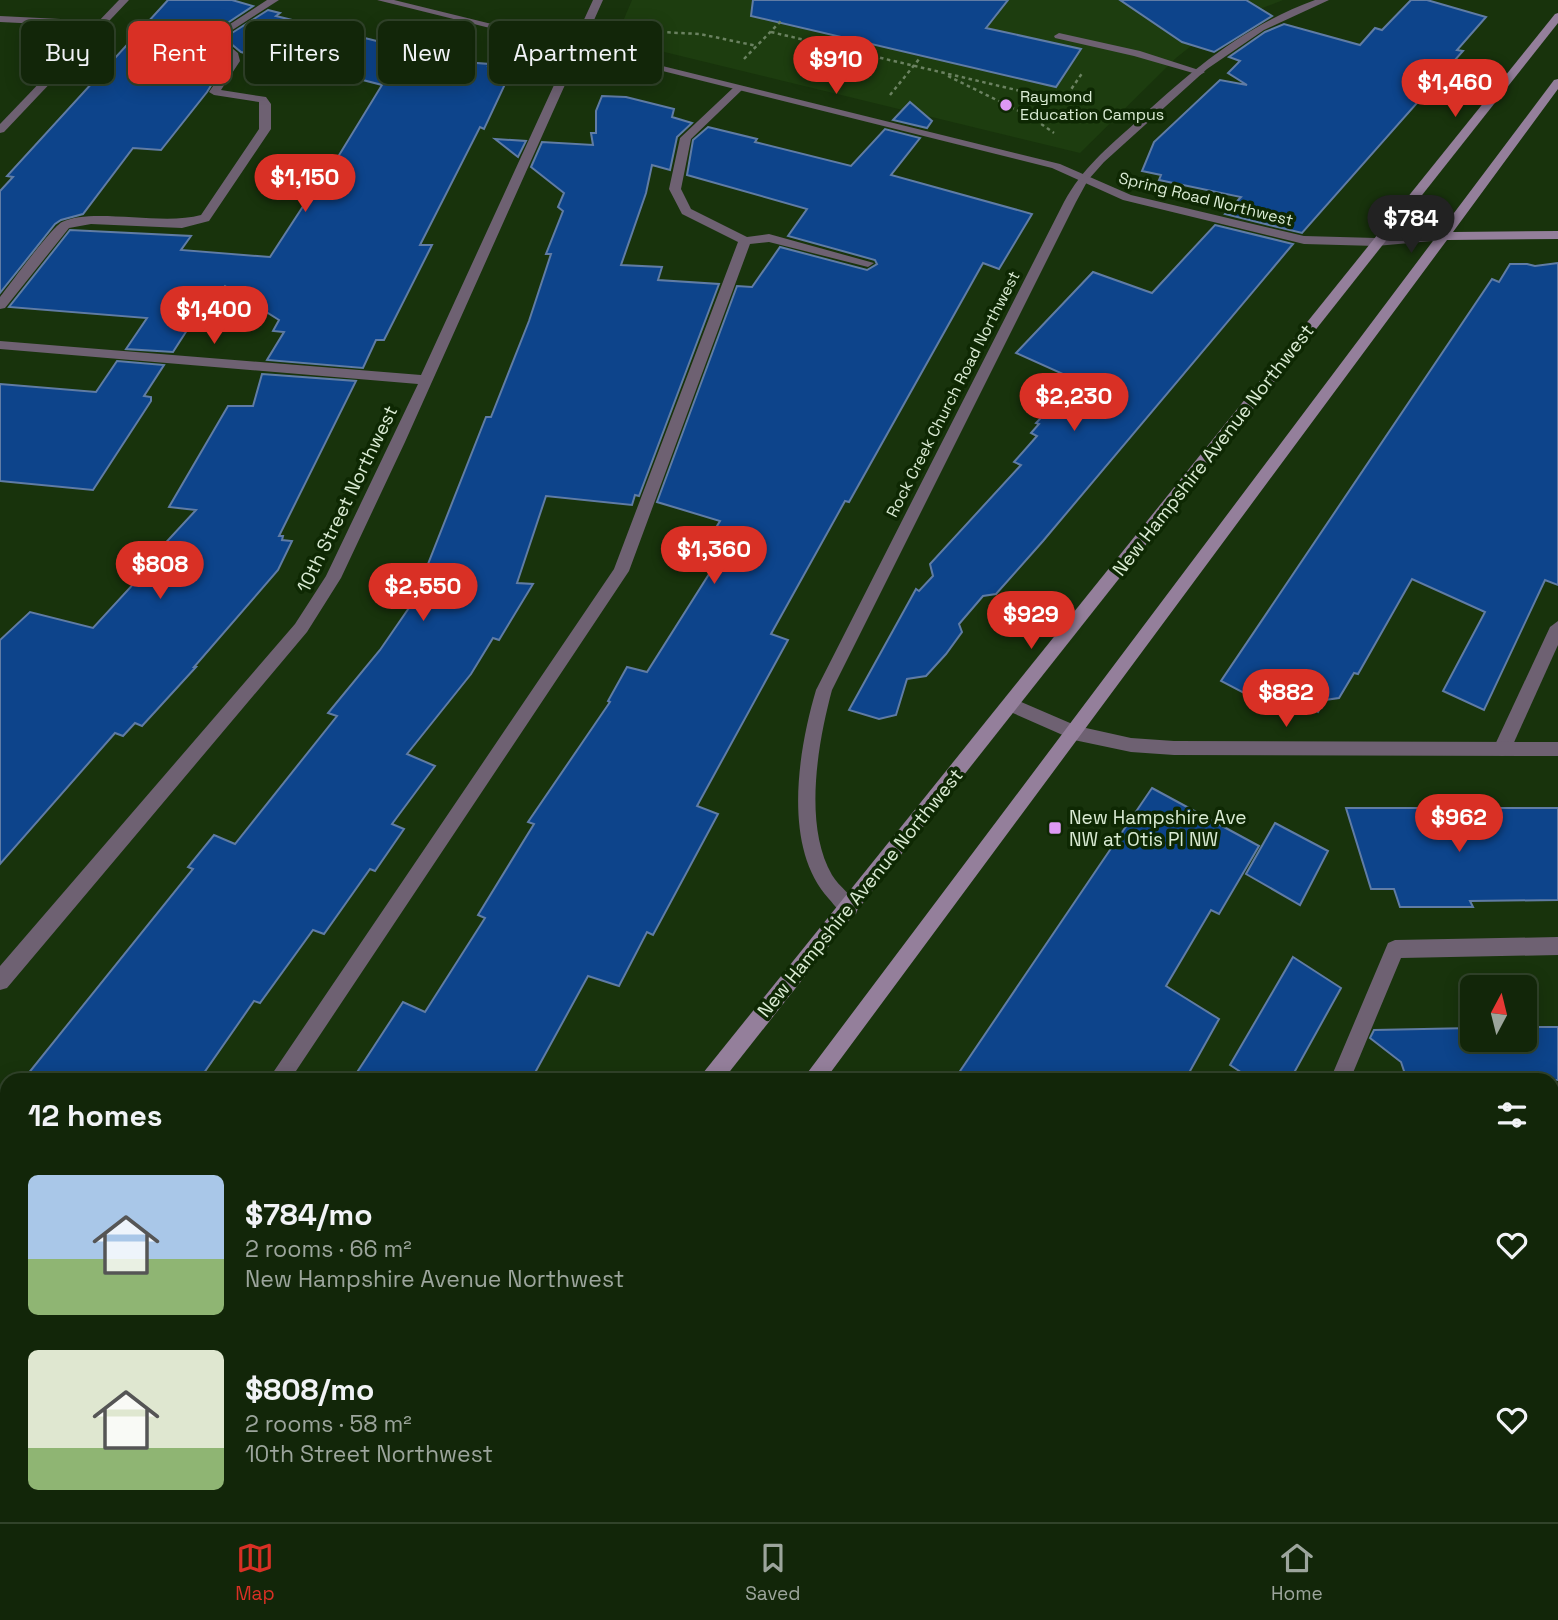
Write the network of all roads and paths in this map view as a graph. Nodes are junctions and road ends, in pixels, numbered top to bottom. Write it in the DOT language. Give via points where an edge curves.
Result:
graph roads {
  1 [pos="124,0"];
  2 [pos="275,0"];
  3 [pos="382,0"];
  4 [pos="598,0"];
  5 [pos="1324,0"];
  6 [pos="1558,16"];
  7 [pos="0,19"];
  8 [pos="783,19"];
  9 [pos="40,21"];
  10 [pos="104,21"];
  11 [pos="588,21"];
  12 [pos="489,26"];
  13 [pos="771,32"];
  14 [pos="1059,36"];
  15 [pos="666,40"];
  16 [pos="1102,45"];
  17 [pos="757,46"];
  18 [pos="745,58"];
  19 [pos="920,58"];
  20 [pos="914,66"];
  21 [pos="662,70"];
  22 [pos="937,71"];
  23 [pos="1200,72"];
  24 [pos="1558,82"];
  25 [pos="44,84"];
  26 [pos="560,84"];
  27 [pos="738,89"];
  28 [pos="882,103"];
  29 [pos="0,130"];
  30 [pos="1059,137"];
  31 [pos="1083,178"];
  32 [pos="1558,235"];
  33 [pos="1443,236"];
  34 [pos="745,241"];
  35 [pos="1376,242"];
  36 [pos="869,263"];
  37 [pos="0,305"];
  38 [pos="0,345"];
  39 [pos="426,380"];
  40 [pos="1558,627"];
  41 [pos="1012,705"];
  42 [pos="1074,733"];
  43 [pos="1502,749"];
  44 [pos="1558,749"];
  45 [pos="849,908"];
  46 [pos="1558,946"];
  47 [pos="0,981"];
  48 [pos="283,1073"];
  49 [pos="716,1073"];
  50 [pos="817,1073"];
  51 [pos="1343,1073"];
  1 -- 10 [label="street"];
  2 -- 37 [label="street" via="215,37 235,61 214,92 262,99 265,129 205,218 182,224 91,220 65,225"];
  3 -- 12 [label="street, Spring Road Northwest"];
  4 -- 11 [label="street, 10th Street Northwest"];
  5 -- 23 [label="street, Rock Creek Church Road Northwest" via="1301,6 1244,35"];
  6 -- 35 [label="main road, New Hampshire Avenue Northwest"];
  7 -- 9 [label="street"];
  8 -- 13 [label="path"];
  13 -- 17 [label="path"];
  13 -- 20 [label="path"];
  14 -- 16 [label="street"];
  15 -- 17 [label="path" via="655,37 660,32 700,34"];
  16 -- 22 [label="path" via="1063,101"];
  16 -- 23 [label="street"];
  17 -- 18 [label="path"];
  19 -- 20 [label="path"];
  20 -- 22 [label="path"];
  20 -- 28 [label="path"];
  21 -- 27 [label="street, Spring Road Northwest"];
  22 -- 30 [label="path" via="1031,117"];
  23 -- 31 [label="street, Rock Creek Church Road Northwest"];
  24 -- 33 [label="main road"];
  25 -- 29 [label="street"];
  26 -- 39 [label="street, 10th Street Northwest"];
  27 -- 31 [label="street, Spring Road Northwest" via="1056,166"];
  27 -- 34 [label="street" via="686,138 675,189 686,211"];
  31 -- 35 [label="street, Spring Road Northwest" via="1127,198 1304,240"];
  31 -- 45 [label="street, Rock Creek Church Road Northwest" via="824,690 809,754 808,816 824,880"];
  32 -- 33 [label="main road"];
  33 -- 35 [label="street, Spring Road Northwest"];
  33 -- 42 [label="main road"];
  34 -- 36 [label="street" via="769,238"];
  34 -- 48 [label="street" via="621,571"];
  35 -- 41 [label="main road, New Hampshire Avenue Northwest"];
  38 -- 39 [label="street"];
  39 -- 47 [label="street, 10th Street Northwest" via="313,612"];
  40 -- 43 [label="street"];
  41 -- 42 [label="street"];
  41 -- 45 [label="main road, New Hampshire Avenue Northwest"];
  42 -- 43 [label="street" via="1174,748"];
  42 -- 50 [label="main road"];
  43 -- 44 [label="street"];
  45 -- 49 [label="main road, New Hampshire Avenue Northwest"];
  46 -- 51 [label="street" via="1395,949"];
}
